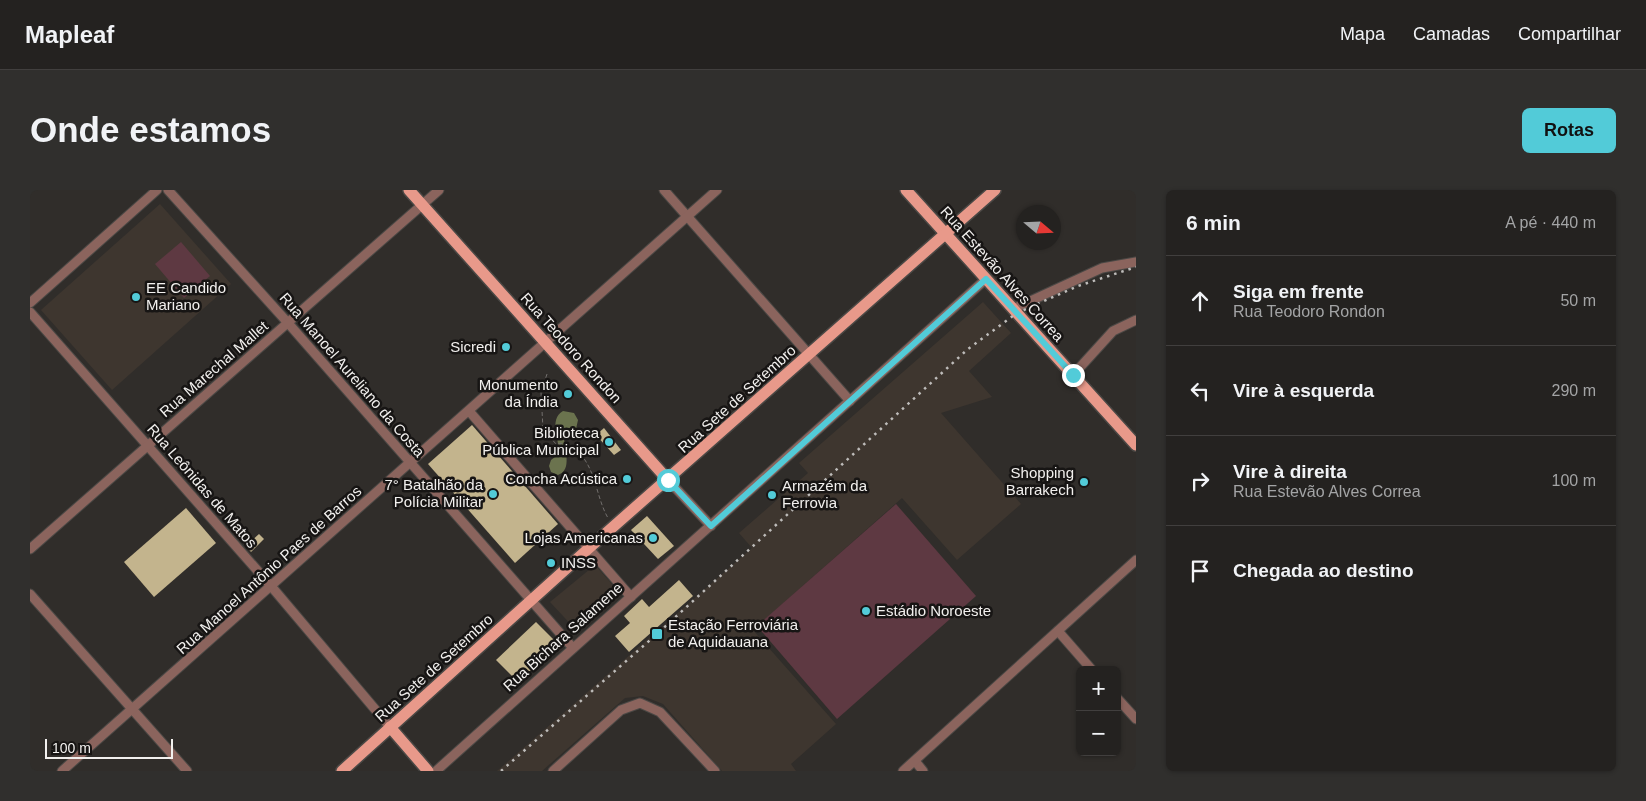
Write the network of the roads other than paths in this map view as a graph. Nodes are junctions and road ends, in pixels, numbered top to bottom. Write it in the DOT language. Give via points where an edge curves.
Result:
graph roads {
  1 [pos="157,190"];
  2 [pos="168,190"];
  3 [pos="409,190"];
  4 [pos="439,190"];
  5 [pos="664,190"];
  6 [pos="718,190"];
  7 [pos="906,190"];
  8 [pos="995,190"];
  9 [pos="422,204"];
  10 [pos="688,217"];
  11 [pos="944,233"];
  12 [pos="1136,262"];
  13 [pos="986,279"];
  14 [pos="30,303"];
  15 [pos="1013,310"];
  16 [pos="30,312"];
  17 [pos="1136,320"];
  18 [pos="288,323"];
  19 [pos="545,342"];
  20 [pos="809,354"];
  21 [pos="1073,375"];
  22 [pos="850,401"];
  23 [pos="469,411"];
  24 [pos="1136,445"];
  25 [pos="149,446"];
  26 [pos="410,462"];
  27 [pos="668,480"];
  28 [pos="711,526"];
  29 [pos="30,549"];
  30 [pos="588,550"];
  31 [pos="1136,560"];
  32 [pos="271,586"];
  33 [pos="30,594"];
  34 [pos="631,597"];
  35 [pos="532,601"];
  36 [pos="1058,631"];
  37 [pos="573,648"];
  38 [pos="1089,666"];
  39 [pos="1121,702"];
  40 [pos="132,709"];
  41 [pos="1136,719"];
  42 [pos="390,727"];
  43 [pos="915,761"];
  44 [pos="62,771"];
  45 [pos="186,771"];
  46 [pos="342,771"];
  47 [pos="428,771"];
  48 [pos="436,771"];
  49 [pos="554,771"];
  50 [pos="715,771"];
  51 [pos="903,771"];
  52 [pos="924,771"];
  1 -- 14 [label="street"];
  2 -- 18 [label="street, Rua Manoel Aureliano da Costa"];
  3 -- 9 [label="main road, Rua Teodoro Rondon"];
  4 -- 9 [label="street, Rua Marechal Mallet"];
  5 -- 10 [label="street"];
  6 -- 10 [label="street, Rua Manoel Antônio Paes de Barros"];
  7 -- 11 [label="main road, Rua Estevão Alves Correa"];
  8 -- 11 [label="main road, Rua Sete de Setembro"];
  9 -- 18 [label="street, Rua Marechal Mallet"];
  9 -- 19 [label="main road, Rua Teodoro Rondon"];
  10 -- 19 [label="street, Rua Manoel Antônio Paes de Barros"];
  10 -- 20 [label="street"];
  11 -- 13 [label="main road, Rua Estevão Alves Correa"];
  11 -- 20 [label="main road, Rua Sete de Setembro"];
  12 -- 15 [label="street" via="1102,268"];
  13 -- 15 [label="main road, Rua Estevão Alves Correa"];
  13 -- 22 [label="street, Rua Bichara Salamene"];
  15 -- 21 [label="main road, Rua Estevão Alves Correa"];
  16 -- 25 [label="street, Rua Leônidas de Matos"];
  17 -- 21 [label="street" via="1113,331"];
  18 -- 25 [label="street, Rua Marechal Mallet"];
  18 -- 26 [label="street, Rua Manoel Aureliano da Costa"];
  19 -- 23 [label="street, Rua Manoel Antônio Paes de Barros"];
  19 -- 27 [label="main road, Rua Teodoro Rondon"];
  20 -- 22 [label="street"];
  20 -- 27 [label="main road, Rua Sete de Setembro"];
  21 -- 24 [label="main road, Rua Estevão Alves Correa"];
  22 -- 28 [label="street, Rua Bichara Salamene"];
  23 -- 26 [label="street, Rua Manoel Antônio Paes de Barros"];
  23 -- 30 [label="street"];
  25 -- 29 [label="street, Rua Marechal Mallet"];
  25 -- 32 [label="street, Rua Leônidas de Matos"];
  26 -- 32 [label="street, Rua Manoel Antônio Paes de Barros"];
  26 -- 35 [label="street, Rua Manoel Aureliano da Costa"];
  27 -- 28 [label="street, Rua Teodoro Rondon"];
  27 -- 30 [label="main road, Rua Sete de Setembro"];
  28 -- 34 [label="street, Rua Bichara Salamene"];
  30 -- 34 [label="street"];
  30 -- 35 [label="main road, Rua Sete de Setembro"];
  31 -- 36 [label="street"];
  32 -- 40 [label="street, Rua Manoel Antônio Paes de Barros"];
  32 -- 42 [label="street, Rua Leônidas de Matos"];
  33 -- 40 [label="street"];
  34 -- 37 [label="street, Rua Bichara Salamene"];
  35 -- 37 [label="street, Rua Manoel Aureliano da Costa"];
  35 -- 42 [label="main road, Rua Sete de Setembro"];
  36 -- 38 [label="street"];
  36 -- 43 [label="street"];
  37 -- 48 [label="street, Rua Bichara Salamene"];
  39 -- 41 [label="street"];
  40 -- 44 [label="street, Rua Manoel Antônio Paes de Barros"];
  40 -- 45 [label="street"];
  42 -- 46 [label="main road, Rua Sete de Setembro"];
  42 -- 47 [label="main road"];
  43 -- 51 [label="street"];
  43 -- 52 [label="street"];
  49 -- 50 [label="street" via="621,710 640,703 660,712"];
}
